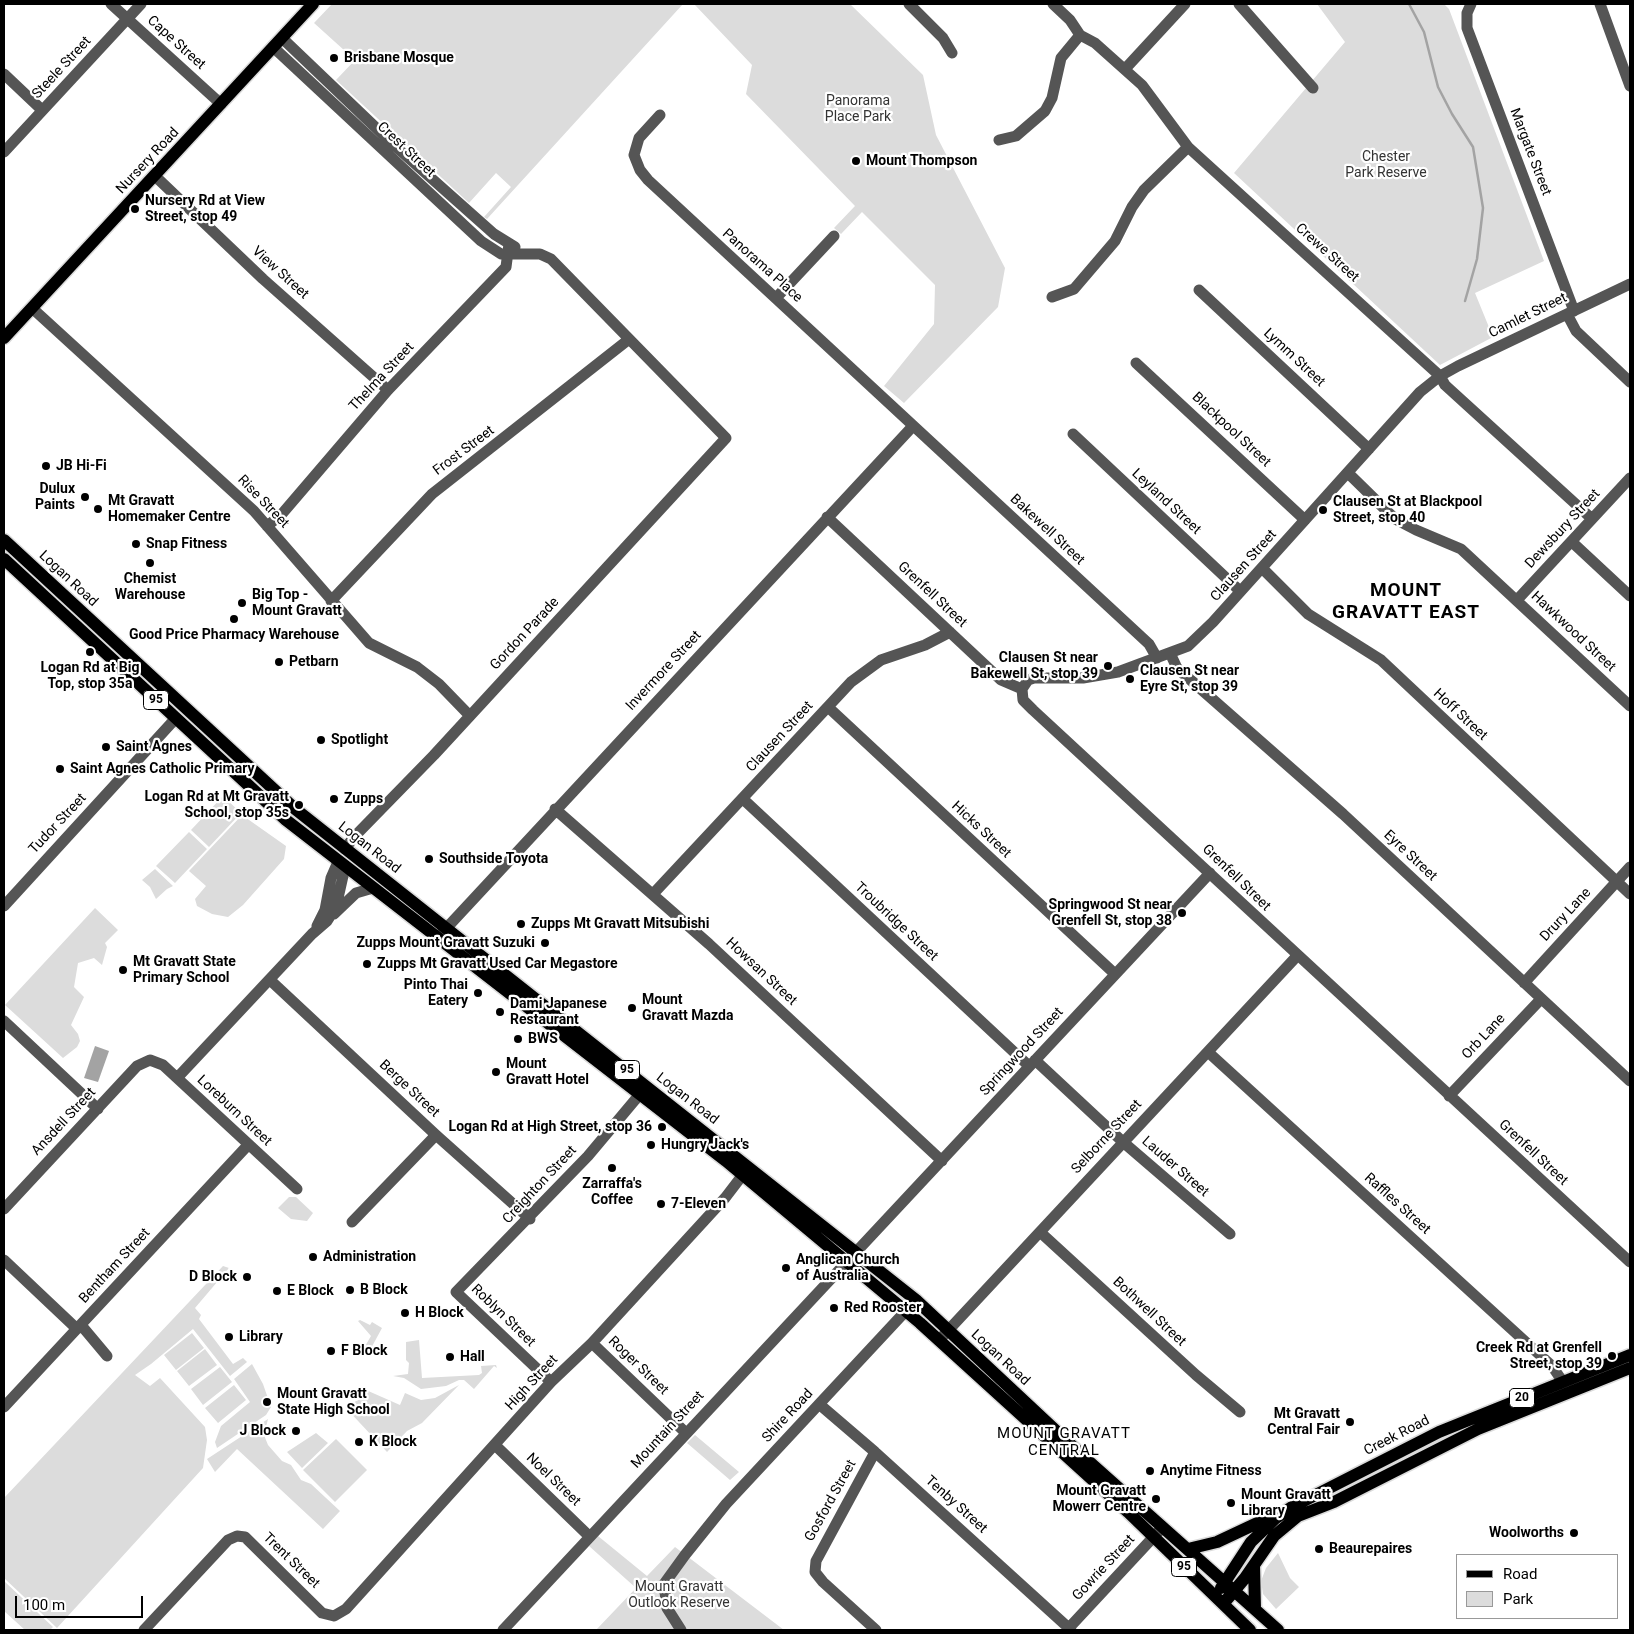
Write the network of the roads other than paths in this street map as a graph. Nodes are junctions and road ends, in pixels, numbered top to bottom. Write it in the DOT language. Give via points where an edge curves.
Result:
graph roads {
  1 [pos="111,4"];
  2 [pos="141,4"];
  3 [pos="313,4"];
  4 [pos="908,4"];
  5 [pos="1052,4"];
  6 [pos="1185,4"];
  7 [pos="1239,4"];
  8 [pos="1471,4"];
  9 [pos="1600,4"];
  10 [pos="127,19"];
  11 [pos="1080,35"];
  12 [pos="277,43"];
  13 [pos="952,53"];
  14 [pos="1125,69"];
  15 [pos="4,74"];
  16 [pos="1630,86"];
  17 [pos="1313,88"];
  18 [pos="221,104"];
  19 [pos="42,110"];
  20 [pos="660,116"];
  21 [pos="999,140"];
  22 [pos="1188,147"];
  23 [pos="4,152"];
  24 [pos="155,176"];
  25 [pos="834,236"];
  26 [pos="509,249"];
  27 [pos="1630,284"];
  28 [pos="1199,290"];
  29 [pos="1052,297"];
  30 [pos="776,298"];
  31 [pos="32,308"];
  32 [pos="1571,312"];
  33 [pos="4,338"];
  34 [pos="628,340"];
  35 [pos="1136,363"];
  36 [pos="1440,376"];
  37 [pos="1630,382"];
  38 [pos="388,390"];
  39 [pos="913,426"];
  40 [pos="1073,434"];
  41 [pos="726,438"];
  42 [pos="1369,449"];
  43 [pos="1348,473"];
  44 [pos="1629,481"];
  45 [pos="827,517"];
  46 [pos="1591,518"];
  47 [pos="1305,520"];
  48 [pos="267,526"];
  49 [pos="4,540"];
  50 [pos="1572,542"];
  51 [pos="4,559"];
  52 [pos="1262,568"];
  53 [pos="1240,591"];
  54 [pos="1630,596"];
  55 [pos="1517,600"];
  56 [pos="331,601"];
  57 [pos="950,632"];
  58 [pos="1170,653"];
  59 [pos="1157,658"];
  60 [pos="1022,689"];
  61 [pos="1630,706"];
  62 [pos="828,707"];
  63 [pos="470,716"];
  64 [pos="176,718"];
  65 [pos="743,799"];
  66 [pos="556,809"];
  67 [pos="345,849"];
  68 [pos="341,865"];
  69 [pos="1630,867"];
  70 [pos="1210,873"];
  71 [pos="1617,882"];
  72 [pos="373,888"];
  73 [pos="653,894"];
  74 [pos="1630,894"];
  75 [pos="4,906"];
  76 [pos="327,922"];
  77 [pos="446,927"];
  78 [pos="312,934"];
  79 [pos="437,938"];
  80 [pos="1297,956"];
  81 [pos="1115,974"];
  82 [pos="270,980"];
  83 [pos="1524,983"];
  84 [pos="1541,999"];
  85 [pos="5,1025"];
  86 [pos="1208,1052"];
  87 [pos="150,1060"];
  88 [pos="1032,1063"];
  89 [pos="177,1078"];
  90 [pos="1630,1081"];
  91 [pos="640,1094"];
  92 [pos="1449,1096"];
  93 [pos="98,1109"];
  94 [pos="436,1135"];
  95 [pos="1123,1142"];
  96 [pos="248,1145"];
  97 [pos="942,1160"];
  98 [pos="746,1170"];
  99 [pos="297,1189"];
  100 [pos="4,1209"];
  101 [pos="530,1219"];
  102 [pos="352,1222"];
  103 [pos="1040,1232"];
  104 [pos="1230,1234"];
  105 [pos="856,1252"];
  106 [pos="4,1260"];
  107 [pos="845,1262"];
  108 [pos="1630,1262"];
  109 [pos="456,1292"];
  110 [pos="916,1300"];
  111 [pos="906,1311"];
  112 [pos="79,1327"];
  113 [pos="949,1330"];
  114 [pos="939,1340"];
  115 [pos="592,1343"];
  116 [pos="107,1356"];
  117 [pos="1630,1356"];
  118 [pos="1630,1368"];
  119 [pos="551,1382"];
  120 [pos="1563,1382"];
  121 [pos="819,1404"];
  122 [pos="4,1407"];
  123 [pos="1240,1412"];
  124 [pos="686,1432"];
  125 [pos="495,1445"];
  126 [pos="875,1452"];
  127 [pos="1276,1518"];
  128 [pos="1159,1532"];
  129 [pos="590,1537"];
  130 [pos="1188,1549"];
  131 [pos="1254,1564"];
  132 [pos="1230,1586"];
  133 [pos="1218,1600"];
  134 [pos="1255,1609"];
  135 [pos="334,1616"];
  136 [pos="144,1630"];
  137 [pos="503,1630"];
  138 [pos="681,1630"];
  139 [pos="876,1630"];
  140 [pos="1069,1630"];
  141 [pos="1250,1630"];
  142 [pos="1278,1630"];
  1 -- 10 [label="street, Cape Street"];
  2 -- 10 [label="street, Steele Street"];
  3 -- 12 [label="main road, Nursery Road"];
  4 -- 13 [label="street" via="943,38"];
  5 -- 11 [label="street, Crewe Street" via="1070,20"];
  6 -- 14 [label="street"];
  7 -- 17 [label="street"];
  8 -- 32 [label="street, Margate Street" via="1466,13 1467,28"];
  9 -- 16 [label="street"];
  10 -- 18 [label="street, Cape Street"];
  10 -- 19 [label="street, Steele Street"];
  11 -- 14 [label="street, Crewe Street" via="1095,43"];
  11 -- 21 [label="street" via="1061,58 1052,98 1045,111 1016,136"];
  12 -- 18 [label="main road, Nursery Road"];
  12 -- 26 [label="street, Crest Street" via="481,241 501,254"];
  14 -- 22 [label="street, Crewe Street" via="1142,85"];
  15 -- 19 [label="street"];
  18 -- 24 [label="main road, Nursery Road"];
  19 -- 23 [label="street, Steele Street"];
  20 -- 30 [label="street, Panorama Place" via="639,138 634,155 640,170 696,227"];
  22 -- 29 [label="street" via="1144,190 1115,241 1074,289"];
  22 -- 36 [label="street, Crewe Street"];
  24 -- 31 [label="main road, Nursery Road"];
  24 -- 38 [label="street, View Street" via="263,279"];
  25 -- 30 [label="street"];
  26 -- 34 [label="street, Crest Street" via="551,259"];
  26 -- 38 [label="street, Thelma Street" via="506,266 495,279"];
  27 -- 32 [label="street, Camlet Street"];
  28 -- 42 [label="street, Lymm Street"];
  30 -- 39 [label="street, Panorama Place"];
  31 -- 33 [label="main road, Nursery Road"];
  31 -- 48 [label="street, Rise Street"];
  32 -- 36 [label="street, Camlet Street"];
  32 -- 37 [label="street, Margate Street" via="1576,331"];
  34 -- 41 [label="street, Crest Street"];
  34 -- 56 [label="street, Frost Street" via="432,494"];
  35 -- 47 [label="street, Blackpool Street"];
  36 -- 42 [label="street, Clausen Street" via="1420,392"];
  36 -- 46 [label="street, Crewe Street" via="1445,385"];
  38 -- 48 [label="street, Thelma Street" via="281,515"];
  39 -- 45 [label="street, Invermore Street"];
  39 -- 59 [label="street, Bakewell Street" via="1149,644"];
  40 -- 53 [label="street, Leyland Street"];
  41 -- 63 [label="street, Gordon Parade"];
  42 -- 43 [label="street, Clausen Street"];
  43 -- 47 [label="street, Clausen Street"];
  43 -- 55 [label="street, Hawkwood Street" via="1395,519 1461,549"];
  44 -- 46 [label="street, Dewsbury Street"];
  45 -- 57 [label="street, Grenfell Street"];
  45 -- 66 [label="street, Invermore Street"];
  46 -- 50 [label="street, Dewsbury Street"];
  47 -- 52 [label="street, Clausen Street"];
  48 -- 56 [label="street, Rise Street"];
  49 -- 67 [label="main road, Logan Road / 95" via="277,793"];
  50 -- 54 [label="street"];
  50 -- 55 [label="street, Dewsbury Street"];
  51 -- 64 [label="main road, Logan Road / 95"];
  52 -- 53 [label="street, Clausen Street"];
  52 -- 71 [label="street, Hoff Street" via="1308,614 1381,660"];
  53 -- 58 [label="street, Clausen Street" via="1196,640"];
  55 -- 61 [label="street, Hawkwood Street"];
  56 -- 63 [label="street, Rise Street" via="369,643 417,667"];
  57 -- 60 [label="street, Grenfell Street" via="1000,680"];
  57 -- 62 [label="street, Clausen Street" via="925,645 881,660 851,682"];
  58 -- 59 [label="street, Clausen Street"];
  58 -- 83 [label="street, Eyre Street" via="1176,668 1343,814"];
  59 -- 60 [label="street, Clausen Street" via="1100,676 1034,678 1028,680"];
  60 -- 70 [label="street, Grenfell Street" via="1023,700 1032,710"];
  62 -- 65 [label="street, Clausen Street"];
  62 -- 81 [label="street, Hicks Street"];
  63 -- 67 [label="street, Gordon Parade"];
  64 -- 68 [label="main road, Logan Road / 95" via="274,809"];
  64 -- 75 [label="street, Tudor Street"];
  65 -- 73 [label="street, Clausen Street"];
  65 -- 88 [label="street, Troubridge Street"];
  66 -- 73 [label="street, Howsan Street"];
  66 -- 77 [label="street, Invermore Street"];
  67 -- 68 [label="main road"];
  67 -- 77 [label="main road, Logan Road / 95"];
  68 -- 72 [label="main road, Logan Road / 95"];
  68 -- 76 [label="street" via="336,907"];
  68 -- 78 [label="street" via="331,878 325,910"];
  69 -- 71 [label="street, Drury Lane"];
  70 -- 80 [label="street, Grenfell Street"];
  70 -- 81 [label="street, Springwood Street"];
  71 -- 74 [label="street, Hoff Street"];
  71 -- 83 [label="street, Drury Lane"];
  72 -- 76 [label="street" via="352,895"];
  72 -- 79 [label="main road, Logan Road / 95"];
  73 -- 97 [label="street, Howsan Street"];
  76 -- 78 [label="street"];
  77 -- 79 [label="street, Invermore Street"];
  77 -- 98 [label="main road, Logan Road / 95"];
  78 -- 82 [label="street"];
  79 -- 91 [label="main road, Logan Road / 95"];
  80 -- 86 [label="street, Selborne Street"];
  80 -- 92 [label="street, Grenfell Street"];
  81 -- 88 [label="street, Springwood Street"];
  82 -- 89 [label="street"];
  82 -- 94 [label="street, Berge Street"];
  83 -- 84 [label="street, Eyre Street"];
  84 -- 90 [label="street, Eyre Street"];
  84 -- 92 [label="street, Orb Lane"];
  85 -- 93 [label="street"];
  86 -- 95 [label="street, Selborne Street"];
  86 -- 120 [label="street, Raffles Street" via="1552,1366"];
  87 -- 89 [label="street, Loreburn Street" via="161,1063"];
  87 -- 93 [label="street, Ansdell Street" via="137,1066"];
  88 -- 95 [label="street, Lauder Street"];
  88 -- 97 [label="street, Springwood Street"];
  89 -- 96 [label="street, Loreburn Street"];
  91 -- 98 [label="main road, Logan Road / 95"];
  91 -- 101 [label="street, Creighton Street"];
  92 -- 108 [label="street, Grenfell Street"];
  93 -- 100 [label="street, Ansdell Street"];
  94 -- 101 [label="street, Berge Street"];
  94 -- 102 [label="street"];
  95 -- 103 [label="street, Selborne Street"];
  95 -- 104 [label="street, Lauder Street"];
  96 -- 99 [label="street, Loreburn Street"];
  96 -- 112 [label="street, Bentham Street"];
  97 -- 105 [label="street, Springwood Street"];
  98 -- 105 [label="main road, Logan Road / 95"];
  98 -- 107 [label="main road, Logan Road / 95"];
  98 -- 115 [label="street, High Street" via="725,1198"];
  101 -- 109 [label="street, Creighton Street"];
  103 -- 113 [label="street, Selborne Street"];
  103 -- 123 [label="street, Bothwell Street"];
  105 -- 107 [label="street, Mountain Street"];
  105 -- 110 [label="main road, Logan Road / 95"];
  106 -- 112 [label="street"];
  107 -- 111 [label="main road, Logan Road / 95"];
  107 -- 124 [label="street, Mountain Street"];
  109 -- 119 [label="street, Roblyn Street"];
  110 -- 111 [label="street, Shire Road"];
  110 -- 113 [label="main road, Logan Road / 95"];
  111 -- 114 [label="main road, Logan Road / 95"];
  111 -- 121 [label="street, Shire Road"];
  112 -- 116 [label="street"];
  112 -- 122 [label="street, Bentham Street"];
  113 -- 114 [label="street, Selborne Street"];
  113 -- 128 [label="main road, Logan Road / 95"];
  114 -- 128 [label="main road, Logan Road / 95"];
  115 -- 119 [label="street, High Street"];
  115 -- 124 [label="street, Roger Street"];
  117 -- 120 [label="main road, Creek Road / 20"];
  118 -- 131 [label="main road, Creek Road / 20" via="1478,1429 1334,1502 1304,1513 1274,1536"];
  119 -- 125 [label="street, High Street"];
  120 -- 127 [label="main road, Creek Road / 20" via="1424,1439"];
  121 -- 126 [label="street, Tenby Street"];
  121 -- 138 [label="street, Shire Road" via="726,1504 664,1584 667,1608"];
  124 -- 129 [label="street, Mountain Street"];
  125 -- 129 [label="street, Noel Street"];
  125 -- 135 [label="street, High Street" via="346,1608"];
  126 -- 139 [label="street, Gosford Street" via="816,1560 815,1572"];
  126 -- 140 [label="street, Tenby Street"];
  127 -- 130 [label="main road" via="1266,1518 1217,1542"];
  127 -- 132 [label="main road, Creek Road / 20" via="1251,1542"];
  128 -- 130 [label="main road, Logan Road / 95"];
  128 -- 133 [label="main road, Logan Road / 95"];
  128 -- 140 [label="street, Gowrie Street"];
  129 -- 137 [label="street, Mountain Street"];
  130 -- 132 [label="main road, Logan Road / 95"];
  131 -- 132 [label="main road, Creek Road / 20"];
  131 -- 134 [label="main road"];
  132 -- 133 [label="main road, Creek Road / 20"];
  132 -- 134 [label="main road, Logan Road / 95"];
  133 -- 141 [label="main road, Logan Road / 95"];
  134 -- 142 [label="main road, Logan Road / 95"];
  135 -- 136 [label="street, Trent Street" via="322,1612 245,1537 237,1536 228,1540"];
}
